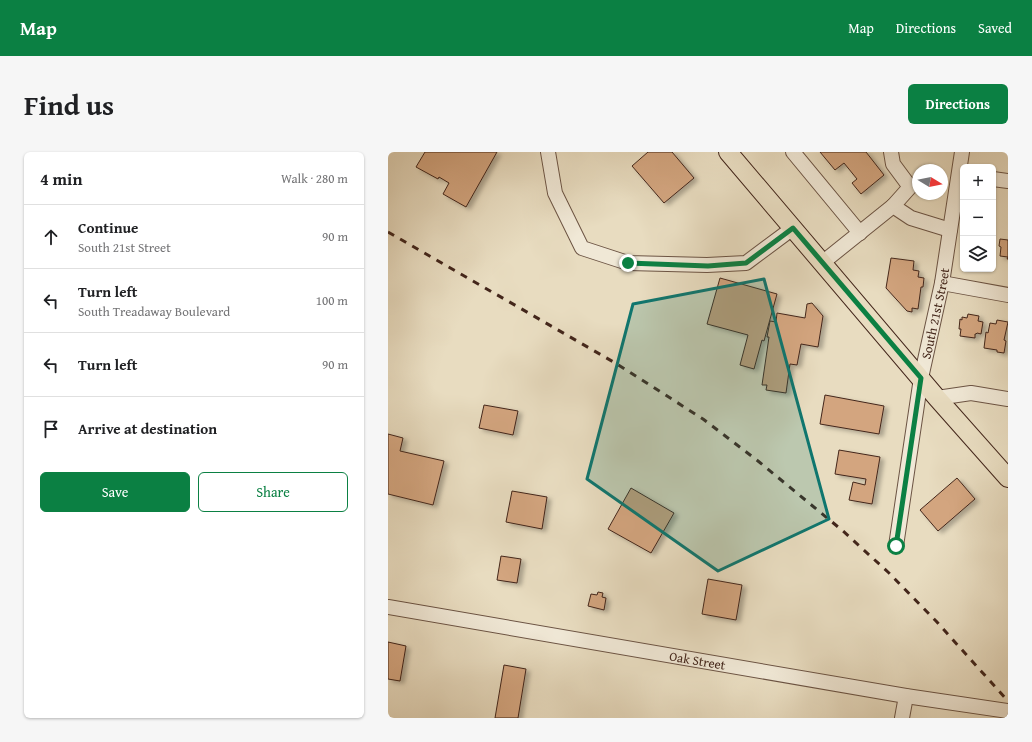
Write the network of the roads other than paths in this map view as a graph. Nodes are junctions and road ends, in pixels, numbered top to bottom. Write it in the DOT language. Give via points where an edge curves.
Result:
graph roads {
  1 [pos="548,152"];
  2 [pos="728,152"];
  3 [pos="793,152"];
  4 [pos="891,152"];
  5 [pos="962,152"];
  6 [pos="961,164"];
  7 [pos="960,178"];
  8 [pos="996,179"];
  9 [pos="1008,181"];
  10 [pos="893,206"];
  11 [pos="793,228"];
  12 [pos="950,230"];
  13 [pos="860,233"];
  14 [pos="822,263"];
  15 [pos="942,283"];
  16 [pos="1008,295"];
  17 [pos="921,378"];
  18 [pos="937,398"];
  19 [pos="1008,399"];
  20 [pos="1008,478"];
  21 [pos="896,546"];
  22 [pos="388,607"];
  23 [pos="906,696"];
  24 [pos="1008,711"];
  25 [pos="902,718"];
  1 -- 11 [label="street" via="555,193 582,248 615,259 628,263 708,266 746,263"];
  2 -- 11 [label="main road"];
  3 -- 13 [label="street"];
  4 -- 10 [label="street" via="894,164 910,187"];
  5 -- 6 [label="street, South 21st Street"];
  7 -- 12 [label="street, South 21st Street"];
  8 -- 9 [label="street"];
  10 -- 12 [label="street" via="911,218"];
  10 -- 13 [label="street"];
  11 -- 14 [label="main road"];
  12 -- 15 [label="street, South 21st Street"];
  13 -- 14 [label="street"];
  14 -- 17 [label="main road"];
  15 -- 16 [label="street"];
  15 -- 17 [label="street, South 21st Street"];
  17 -- 18 [label="main road"];
  17 -- 21 [label="street, South 21st Street"];
  18 -- 19 [label="street" via="971,393"];
  18 -- 20 [label="main road"];
  22 -- 23 [label="street, Oak Street"];
  23 -- 24 [label="street, Oak Street"];
  23 -- 25 [label="street"];
}
